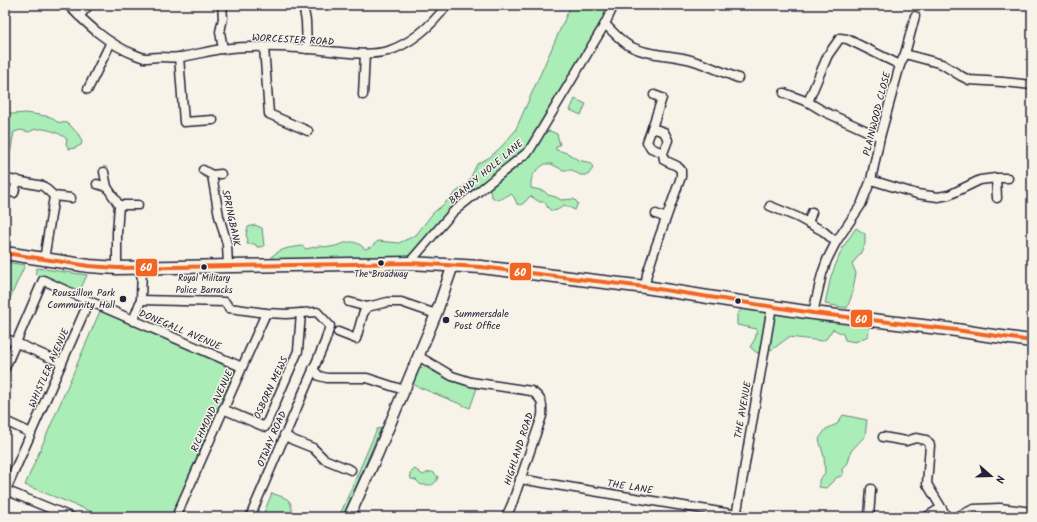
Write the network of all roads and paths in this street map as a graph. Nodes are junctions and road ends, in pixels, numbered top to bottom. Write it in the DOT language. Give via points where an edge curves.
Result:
graph roads {
  1 [pos="68,5"];
  2 [pos="89,5"];
  3 [pos="222,5"];
  4 [pos="303,5"];
  5 [pos="447,5"];
  6 [pos="614,5"];
  7 [pos="79,16"];
  8 [pos="915,16"];
  9 [pos="605,24"];
  10 [pos="110,42"];
  11 [pos="264,47"];
  12 [pos="223,49"];
  13 [pos="307,49"];
  14 [pos="365,54"];
  15 [pos="904,54"];
  16 [pos="180,57"];
  17 [pos="900,64"];
  18 [pos="738,78"];
  19 [pos="1032,85"];
  20 [pos="88,89"];
  21 [pos="784,93"];
  22 [pos="363,94"];
  23 [pos="654,95"];
  24 [pos="808,102"];
  25 [pos="213,120"];
  26 [pos="652,128"];
  27 [pos="308,131"];
  28 [pos="880,137"];
  29 [pos="663,153"];
  30 [pos="203,170"];
  31 [pos="104,172"];
  32 [pos="221,174"];
  33 [pos="212,175"];
  34 [pos="996,178"];
  35 [pos="1008,178"];
  36 [pos="17,180"];
  37 [pos="871,180"];
  38 [pos="5,183"];
  39 [pos="97,184"];
  40 [pos="107,187"];
  41 [pos="5,190"];
  42 [pos="54,196"];
  43 [pos="71,198"];
  44 [pos="997,198"];
  45 [pos="119,204"];
  46 [pos="138,205"];
  47 [pos="770,206"];
  48 [pos="812,212"];
  49 [pos="656,214"];
  50 [pos="666,218"];
  51 [pos="808,223"];
  52 [pos="836,242"];
  53 [pos="5,253"];
  54 [pos="44,260"];
  55 [pos="409,263"];
  56 [pos="453,265"];
  57 [pos="228,266"];
  58 [pos="117,268"];
  59 [pos="142,268"];
  60 [pos="644,287"];
  61 [pos="141,300"];
  62 [pos="89,301"];
  63 [pos="349,302"];
  64 [pos="772,306"];
  65 [pos="367,307"];
  66 [pos="266,313"];
  67 [pos="301,313"];
  68 [pos="813,313"];
  69 [pos="436,314"];
  70 [pos="133,320"];
  71 [pos="338,332"];
  72 [pos="5,340"];
  73 [pos="1032,341"];
  74 [pos="15,343"];
  75 [pos="418,356"];
  76 [pos="62,363"];
  77 [pos="242,367"];
  78 [pos="5,368"];
  79 [pos="314,368"];
  80 [pos="404,390"];
  81 [pos="223,409"];
  82 [pos="5,421"];
  83 [pos="31,434"];
  84 [pos="284,435"];
  85 [pos="883,437"];
  86 [pos="350,470"];
  87 [pos="520,479"];
  88 [pos="871,489"];
  89 [pos="6,490"];
  90 [pos="941,508"];
  91 [pos="1032,512"];
  92 [pos="736,516"];
  93 [pos="71,517"];
  94 [pos="176,517"];
  95 [pos="250,517"];
  96 [pos="349,517"];
  97 [pos="506,517"];
  98 [pos="750,517"];
  99 [pos="869,517"];
  100 [pos="926,517"];
  101 [pos="947,517"];
  102 [pos="956,517"];
  1 -- 7 [label="street, WORCESTER ROAD"];
  2 -- 7 [label="street"];
  3 -- 12 [label="street" via="220,32"];
  4 -- 13 [label="street"];
  5 -- 14 [label="street, WORCESTER ROAD" via="430,25 408,42 387,51"];
  6 -- 9 [label="street, BRANDY HOLE LANE"];
  7 -- 10 [label="street, WORCESTER ROAD"];
  8 -- 15 [label="street, PLAINWOOD CLOSE"];
  9 -- 18 [label="street" via="629,45 649,52 691,60"];
  9 -- 55 [label="street, BRANDY HOLE LANE" via="529,151 453,212"];
  10 -- 16 [label="street, WORCESTER ROAD" via="144,58"];
  10 -- 20 [label="street"];
  11 -- 12 [label="street, WORCESTER ROAD"];
  11 -- 13 [label="street, WORCESTER ROAD"];
  11 -- 27 [label="street" via="269,114"];
  12 -- 16 [label="street, WORCESTER ROAD"];
  13 -- 14 [label="street, WORCESTER ROAD"];
  14 -- 22 [label="street"];
  15 -- 17 [label="street, PLAINWOOD CLOSE"];
  15 -- 19 [label="street" via="942,64 969,80"];
  16 -- 25 [label="street" via="184,122"];
  17 -- 24 [label="street" via="840,38 828,56"];
  17 -- 28 [label="street, PLAINWOOD CLOSE"];
  21 -- 24 [label="street"];
  23 -- 26 [label="street" via="662,98"];
  24 -- 28 [label="street"];
  26 -- 29 [label="street" via="647,142 651,148"];
  26 -- 29 [label="street" via="664,132 668,140"];
  28 -- 37 [label="street, PLAINWOOD CLOSE"];
  29 -- 50 [label="street" via="664,160 681,170 681,177"];
  30 -- 33 [label="street"];
  31 -- 40 [label="street"];
  32 -- 33 [label="street"];
  33 -- 57 [label="street, SPRINGBANK" via="227,244"];
  34 -- 35 [label="street"];
  34 -- 37 [label="street" via="980,180 938,197 917,194"];
  34 -- 44 [label="street"];
  36 -- 38 [label="street" via="6,179"];
  36 -- 41 [label="street" via="14,192"];
  36 -- 42 [label="street" via="43,186"];
  37 -- 52 [label="street, PLAINWOOD CLOSE" via="861,205"];
  39 -- 40 [label="street"];
  40 -- 45 [label="street"];
  42 -- 43 [label="street"];
  42 -- 54 [label="street"];
  45 -- 46 [label="street"];
  45 -- 58 [label="street"];
  47 -- 51 [label="street"];
  48 -- 51 [label="street"];
  49 -- 50 [label="street"];
  50 -- 60 [label="street"];
  51 -- 52 [label="street"];
  52 -- 68 [label="street, PLAINWOOD CLOSE" via="822,274"];
  53 -- 54 [label="main road"];
  54 -- 58 [label="main road"];
  55 -- 56 [label="main road"];
  55 -- 57 [label="main road"];
  56 -- 60 [label="main road"];
  56 -- 69 [label="street"];
  57 -- 59 [label="main road"];
  58 -- 59 [label="main road"];
  59 -- 61 [label="street"];
  60 -- 64 [label="main road"];
  61 -- 66 [label="street, OTWAY ROAD" via="224,302 229,308"];
  61 -- 70 [label="street"];
  62 -- 70 [label="street, DONEGALL AVENUE"];
  62 -- 74 [label="street" via="43,280"];
  62 -- 76 [label="street, WHISTLER AVENUE"];
  63 -- 65 [label="street"];
  64 -- 68 [label="main road"];
  64 -- 92 [label="street, THE AVENUE"];
  65 -- 69 [label="street" via="401,302"];
  65 -- 71 [label="street" via="356,338"];
  66 -- 67 [label="street, OTWAY ROAD"];
  66 -- 77 [label="street, RICHMOND AVENUE"];
  67 -- 79 [label="street, OTWAY ROAD" via="317,312 330,326"];
  67 -- 81 [label="street, OSBORN MEWS" via="298,352 264,427"];
  68 -- 73 [label="main road"];
  69 -- 75 [label="street"];
  70 -- 77 [label="street, DONEGALL AVENUE"];
  72 -- 74 [label="street"];
  74 -- 76 [label="street"];
  74 -- 78 [label="street"];
  75 -- 80 [label="street"];
  75 -- 87 [label="street, HIGHLAND ROAD" via="452,376 471,382 531,391 538,395 543,405 542,416"];
  76 -- 83 [label="street, WHISTLER AVENUE"];
  77 -- 81 [label="street, RICHMOND AVENUE"];
  79 -- 80 [label="street" via="319,376 367,378"];
  79 -- 84 [label="street, OTWAY ROAD"];
  80 -- 96 [label="street"];
  81 -- 94 [label="street, RICHMOND AVENUE"];
  82 -- 83 [label="street"];
  83 -- 89 [label="street, WHISTLER AVENUE"];
  84 -- 86 [label="street" via="313,448 324,459"];
  84 -- 95 [label="street, OTWAY ROAD"];
  85 -- 90 [label="street" via="926,440 930,445 927,484"];
  87 -- 92 [label="street, THE LANE"];
  87 -- 97 [label="street, HIGHLAND ROAD"];
  88 -- 99 [label="street"];
  89 -- 93 [label="street"];
  90 -- 100 [label="street"];
  90 -- 101 [label="street"];
  91 -- 102 [label="street" via="1000,508 974,509"];
  92 -- 98 [label="street, THE LANE"];
}
